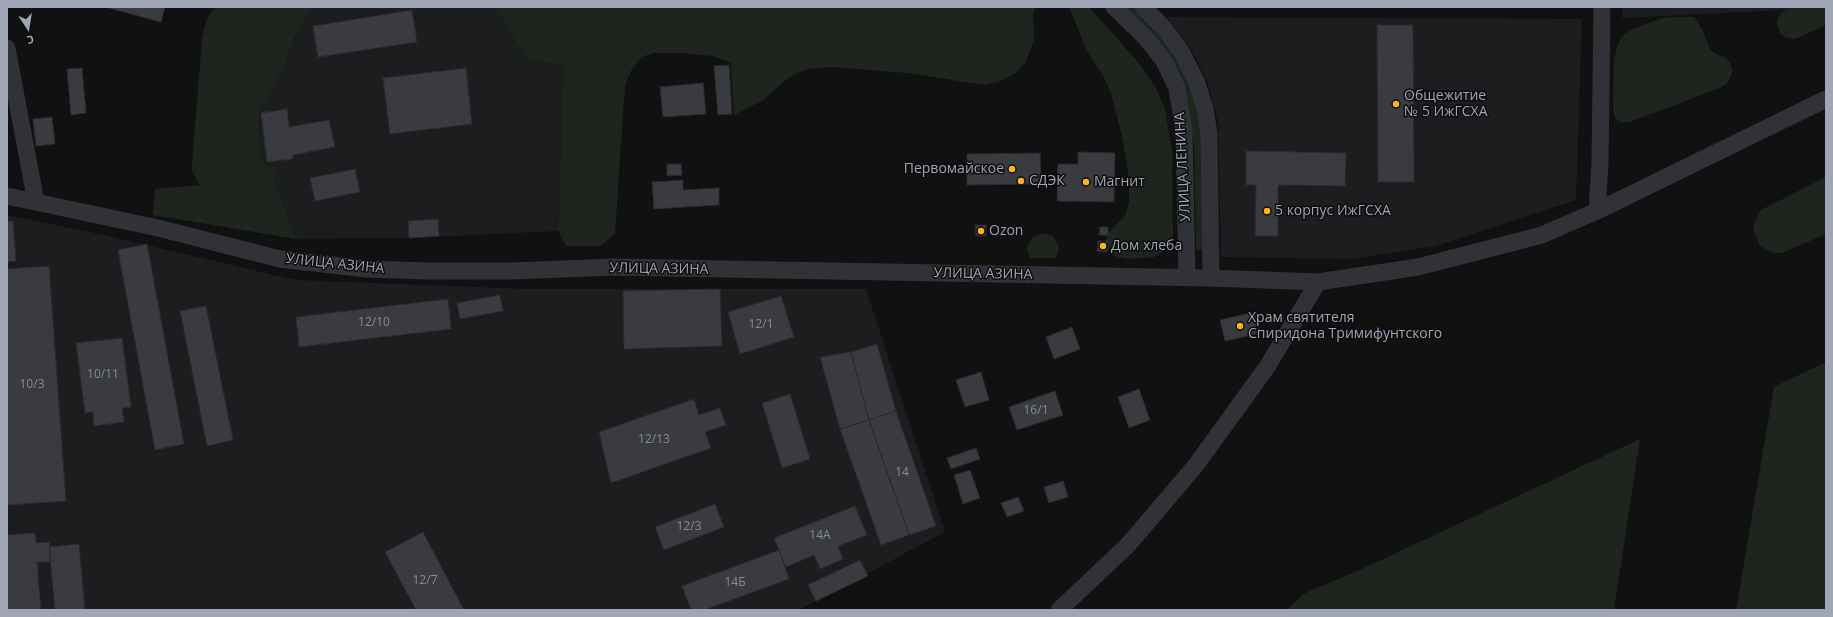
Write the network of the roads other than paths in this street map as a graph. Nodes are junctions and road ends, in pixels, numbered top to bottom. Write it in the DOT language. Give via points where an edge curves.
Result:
graph roads {
  1 [pos="1114,7"];
  2 [pos="1143,7"];
  3 [pos="1602,7"];
  4 [pos="7,48"];
  5 [pos="1826,99"];
  6 [pos="7,196"];
  7 [pos="36,202"];
  8 [pos="1597,211"];
  9 [pos="1187,278"];
  10 [pos="1211,278"];
  11 [pos="1318,282"];
  12 [pos="1059,610"];
  1 -- 9 [label="street, УЛИЦА ЛЕНИНА" via="1146,38 1164,61 1177,88 1184,130"];
  2 -- 10 [label="street, УЛИЦА ЛЕНИНА" via="1181,51 1196,81 1205,108 1209,134"];
  3 -- 8 [label="street"];
  4 -- 7 [label="street"];
  5 -- 8 [label="street, УЛИЦА АЗИНА"];
  6 -- 7 [label="street, УЛИЦА АЗИНА"];
  7 -- 9 [label="street, УЛИЦА АЗИНА" via="158,228 280,259 367,269 512,271 614,267"];
  8 -- 11 [label="street, УЛИЦА АЗИНА" via="1542,235 1418,268"];
  9 -- 10 [label="street, УЛИЦА АЗИНА"];
  10 -- 11 [label="street, УЛИЦА АЗИНА"];
  11 -- 12 [label="street" via="1267,367 1196,464 1128,545"];
}
